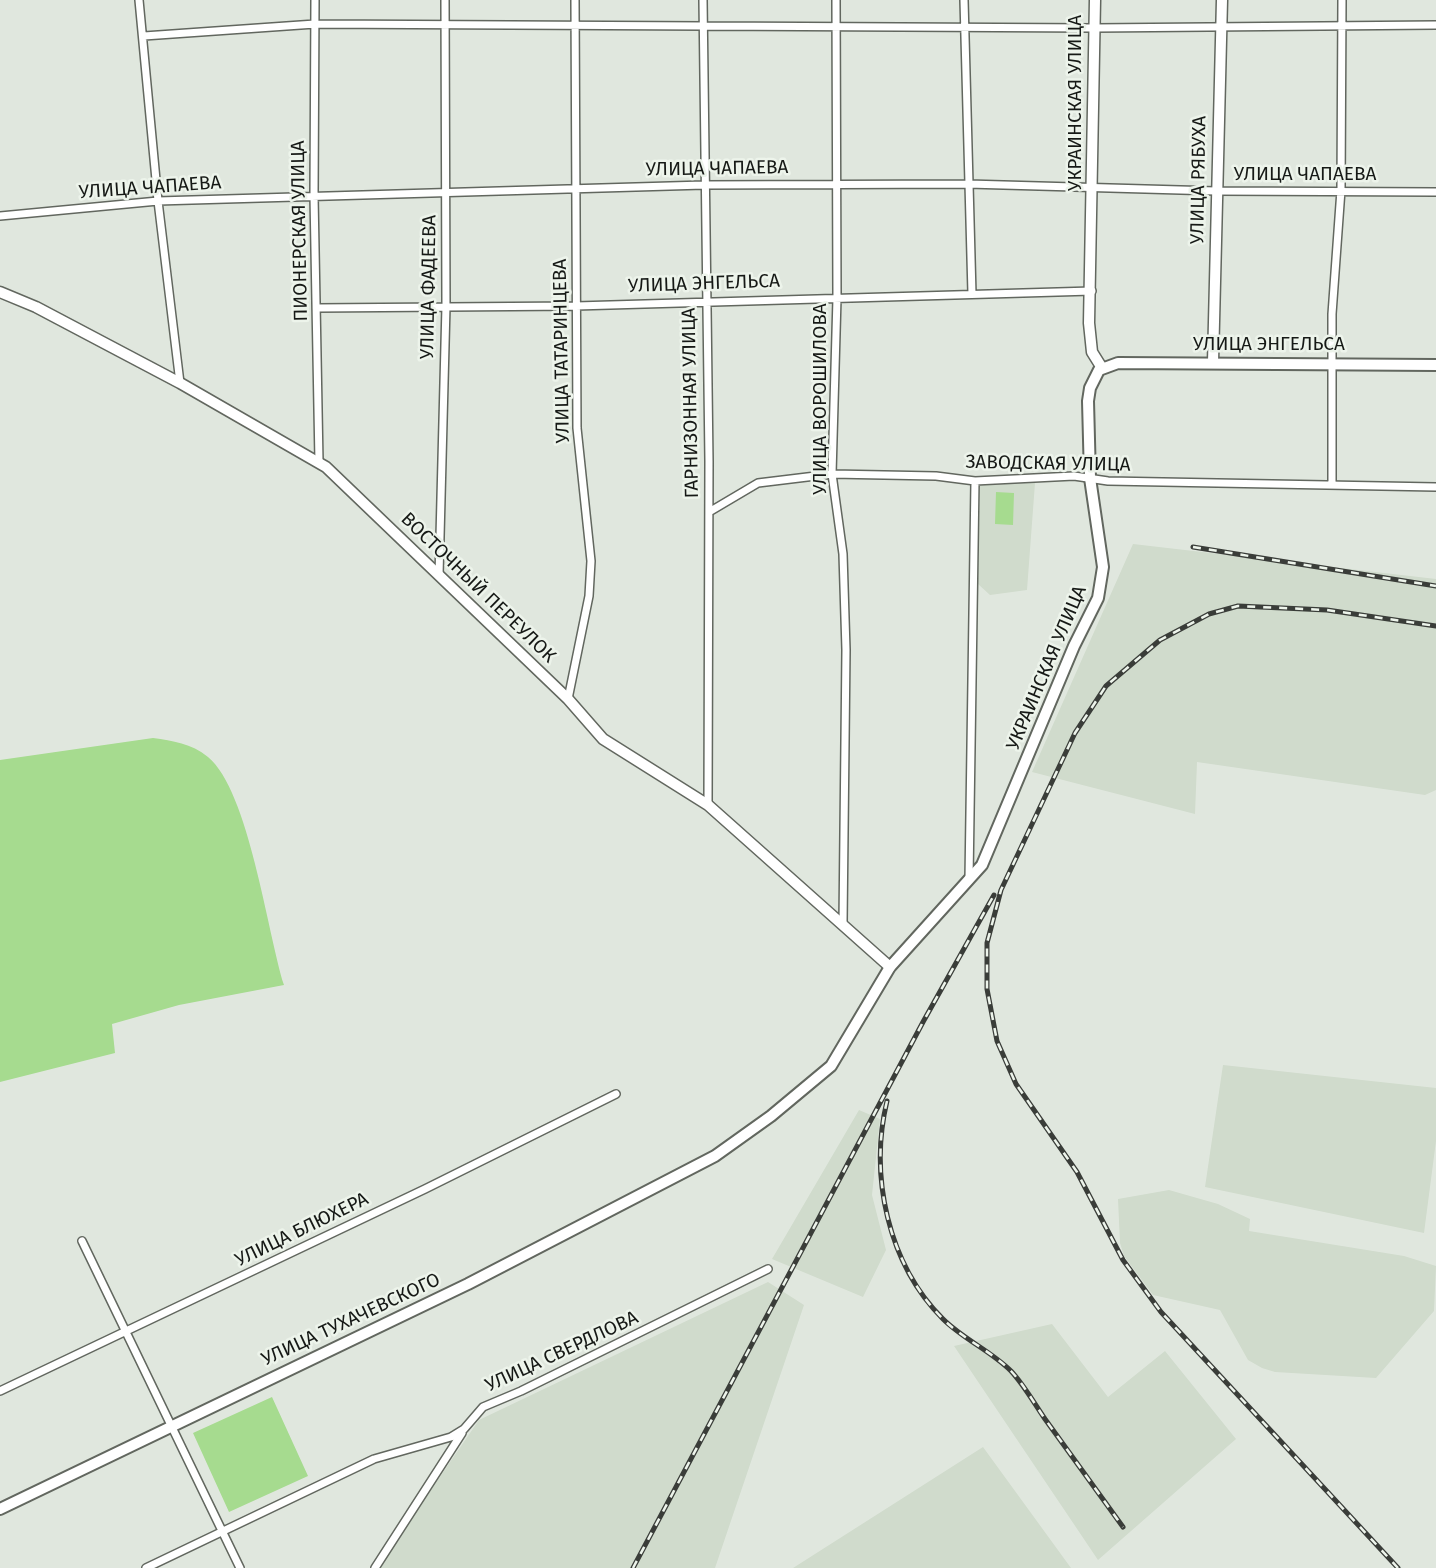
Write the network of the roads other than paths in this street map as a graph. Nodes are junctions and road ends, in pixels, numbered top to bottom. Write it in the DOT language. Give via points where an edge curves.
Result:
graph roads {
  1 [pos="139,0"];
  2 [pos="315,0"];
  3 [pos="446,0"];
  4 [pos="575,0"];
  5 [pos="704,0"];
  6 [pos="836,0"];
  7 [pos="964,0"];
  8 [pos="1094,0"];
  9 [pos="1222,0"];
  10 [pos="1342,0"];
  11 [pos="315,24"];
  12 [pos="704,24"];
  13 [pos="1341,25"];
  14 [pos="1436,25"];
  15 [pos="446,26"];
  16 [pos="1221,26"];
  17 [pos="575,27"];
  18 [pos="836,27"];
  19 [pos="964,27"];
  20 [pos="1094,28"];
  21 [pos="144,36"];
  22 [pos="837,183"];
  23 [pos="968,184"];
  24 [pos="704,185"];
  25 [pos="576,187"];
  26 [pos="1093,187"];
  27 [pos="1341,190"];
  28 [pos="1216,191"];
  29 [pos="446,192"];
  30 [pos="1436,192"];
  31 [pos="314,196"];
  32 [pos="158,201"];
  33 [pos="0,216"];
  34 [pos="1092,291"];
  35 [pos="0,292"];
  36 [pos="972,293"];
  37 [pos="837,298"];
  38 [pos="705,301"];
  39 [pos="446,306"];
  40 [pos="576,306"];
  41 [pos="317,308"];
  42 [pos="1213,362"];
  43 [pos="1332,363"];
  44 [pos="1436,365"];
  45 [pos="1102,368"];
  46 [pos="180,383"];
  47 [pos="319,462"];
  48 [pos="832,474"];
  49 [pos="1090,478"];
  50 [pos="975,481"];
  51 [pos="1332,484"];
  52 [pos="1436,487"];
  53 [pos="709,512"];
  54 [pos="439,575"];
  55 [pos="568,699"];
  56 [pos="708,805"];
  57 [pos="969,882"];
  58 [pos="844,923"];
  59 [pos="890,967"];
  60 [pos="616,1094"];
  61 [pos="715,1156"];
  62 [pos="82,1241"];
  63 [pos="768,1269"];
  64 [pos="125,1333"];
  65 [pos="0,1391"];
  66 [pos="170,1425"];
  67 [pos="464,1429"];
  68 [pos="0,1509"];
  69 [pos="222,1531"];
  70 [pos="146,1568"];
  71 [pos="240,1568"];
  72 [pos="375,1568"];
  1 -- 21 [label="street"];
  2 -- 11 [label="street, ПИОНЕРСКАЯ УЛИЦА"];
  3 -- 15 [label="street, УЛИЦА ФАДЕЕВА"];
  4 -- 17 [label="street, УЛИЦА ТАТАРИНЦЕВА"];
  5 -- 12 [label="street, ГАРНИЗОННАЯ УЛИЦА"];
  6 -- 18 [label="street, УЛИЦА ВОРОШИЛОВА"];
  7 -- 19 [label="street"];
  8 -- 20 [label="street, УКРАИНСКАЯ УЛИЦА"];
  9 -- 16 [label="street, УЛИЦА РЯБУХА"];
  10 -- 13 [label="street"];
  11 -- 15 [label="street"];
  11 -- 21 [label="street"];
  11 -- 31 [label="street, ПИОНЕРСКАЯ УЛИЦА"];
  12 -- 17 [label="street"];
  12 -- 18 [label="street"];
  12 -- 24 [label="street, ГАРНИЗОННАЯ УЛИЦА"];
  13 -- 14 [label="street"];
  13 -- 16 [label="street"];
  13 -- 27 [label="street"];
  15 -- 17 [label="street"];
  15 -- 29 [label="street, УЛИЦА ФАДЕЕВА"];
  16 -- 20 [label="street"];
  16 -- 28 [label="street, УЛИЦА РЯБУХА"];
  17 -- 25 [label="street, УЛИЦА ТАТАРИНЦЕВА"];
  18 -- 19 [label="street"];
  18 -- 22 [label="street, УЛИЦА ВОРОШИЛОВА"];
  19 -- 20 [label="street"];
  19 -- 23 [label="street"];
  20 -- 26 [label="street, УКРАИНСКАЯ УЛИЦА"];
  21 -- 32 [label="street"];
  22 -- 23 [label="street, УЛИЦА ЧАПАЕВА"];
  22 -- 24 [label="street, УЛИЦА ЧАПАЕВА"];
  22 -- 37 [label="street, УЛИЦА ВОРОШИЛОВА"];
  23 -- 26 [label="street, УЛИЦА ЧАПАЕВА"];
  23 -- 36 [label="street"];
  24 -- 25 [label="street, УЛИЦА ЧАПАЕВА"];
  24 -- 38 [label="street, ГАРНИЗОННАЯ УЛИЦА"];
  25 -- 29 [label="street, УЛИЦА ЧАПАЕВА"];
  25 -- 40 [label="street, УЛИЦА ТАТАРИНЦЕВА"];
  26 -- 28 [label="street, УЛИЦА ЧАПАЕВА"];
  26 -- 34 [label="street, УКРАИНСКАЯ УЛИЦА"];
  27 -- 28 [label="street, УЛИЦА ЧАПАЕВА"];
  27 -- 30 [label="street, УЛИЦА ЧАПАЕВА"];
  27 -- 43 [label="street"];
  28 -- 42 [label="street, УЛИЦА РЯБУХА"];
  29 -- 31 [label="street, УЛИЦА ЧАПАЕВА"];
  29 -- 39 [label="street, УЛИЦА ФАДЕЕВА"];
  31 -- 32 [label="street, УЛИЦА ЧАПАЕВА"];
  31 -- 41 [label="street, ПИОНЕРСКАЯ УЛИЦА"];
  32 -- 33 [label="street, УЛИЦА ЧАПАЕВА"];
  32 -- 46 [label="street"];
  34 -- 36 [label="street, УЛИЦА ЭНГЕЛЬСА"];
  34 -- 45 [label="street, УКРАИНСКАЯ УЛИЦА" via="1092,352"];
  35 -- 46 [label="street, ВОСТОЧНЫЙ ПЕРЕУЛОК"];
  36 -- 37 [label="street, УЛИЦА ЭНГЕЛЬСА"];
  37 -- 38 [label="street, УЛИЦА ЭНГЕЛЬСА"];
  37 -- 48 [label="street, УЛИЦА ВОРОШИЛОВА"];
  38 -- 40 [label="street, УЛИЦА ЭНГЕЛЬСА"];
  38 -- 53 [label="street, ГАРНИЗОННАЯ УЛИЦА"];
  39 -- 40 [label="street, УЛИЦА ЭНГЕЛЬСА"];
  39 -- 41 [label="street, УЛИЦА ЭНГЕЛЬСА"];
  39 -- 54 [label="street, УЛИЦА ФАДЕЕВА"];
  40 -- 55 [label="street, УЛИЦА ТАТАРИНЦЕВА" via="577,428 591,571"];
  41 -- 47 [label="street, ПИОНЕРСКАЯ УЛИЦА"];
  42 -- 43 [label="main road, УЛИЦА ЭНГЕЛЬСА"];
  42 -- 45 [label="main road, УЛИЦА ЭНГЕЛЬСА" via="1118,363"];
  43 -- 44 [label="main road, УЛИЦА ЭНГЕЛЬСА"];
  43 -- 51 [label="street"];
  45 -- 49 [label="main road, УКРАИНСКАЯ УЛИЦА" via="1088,401"];
  46 -- 47 [label="street, ВОСТОЧНЫЙ ПЕРЕУЛОК"];
  47 -- 54 [label="street, ВОСТОЧНЫЙ ПЕРЕУЛОК"];
  48 -- 50 [label="street, ЗАВОДСКАЯ УЛИЦА" via="936,475"];
  48 -- 53 [label="street, ЗАВОДСКАЯ УЛИЦА" via="758,483"];
  48 -- 58 [label="street, УЛИЦА ВОРОШИЛОВА" via="843,554 846,650"];
  49 -- 50 [label="street, ЗАВОДСКАЯ УЛИЦА"];
  49 -- 51 [label="street, ЗАВОДСКАЯ УЛИЦА"];
  49 -- 57 [label="main road, УКРАИНСКАЯ УЛИЦА" via="1103,559 1100,593 990,848"];
  50 -- 57 [label="street"];
  51 -- 52 [label="street, ЗАВОДСКАЯ УЛИЦА"];
  53 -- 56 [label="street, ГАРНИЗОННАЯ УЛИЦА"];
  54 -- 55 [label="street, ВОСТОЧНЫЙ ПЕРЕУЛОК"];
  55 -- 56 [label="street, ВОСТОЧНЫЙ ПЕРЕУЛОК" via="603,739"];
  56 -- 58 [label="street, ВОСТОЧНЫЙ ПЕРЕУЛОК"];
  57 -- 59 [label="main road, УКРАИНСКАЯ УЛИЦА"];
  58 -- 59 [label="street, ВОСТОЧНЫЙ ПЕРЕУЛОК"];
  59 -- 61 [label="main road, УКРАИНСКАЯ УЛИЦА" via="831,1066"];
  60 -- 64 [label="street, УЛИЦА БЛЮХЕРА"];
  61 -- 66 [label="main road, УЛИЦА ТУХАЧЕВСКОГО" via="468,1284"];
  62 -- 64 [label="street"];
  63 -- 67 [label="street, УЛИЦА СВЕРДЛОВА" via="495,1400 475,1413"];
  64 -- 65 [label="street, УЛИЦА БЛЮХЕРА"];
  64 -- 66 [label="street"];
  66 -- 68 [label="main road, УЛИЦА ТУХАЧЕВСКОГО"];
  66 -- 69 [label="street"];
  67 -- 69 [label="street, УЛИЦА СВЕРДЛОВА" via="436,1443 377,1457"];
  67 -- 72 [label="street"];
  69 -- 70 [label="street, УЛИЦА СВЕРДЛОВА"];
  69 -- 71 [label="street"];
}
